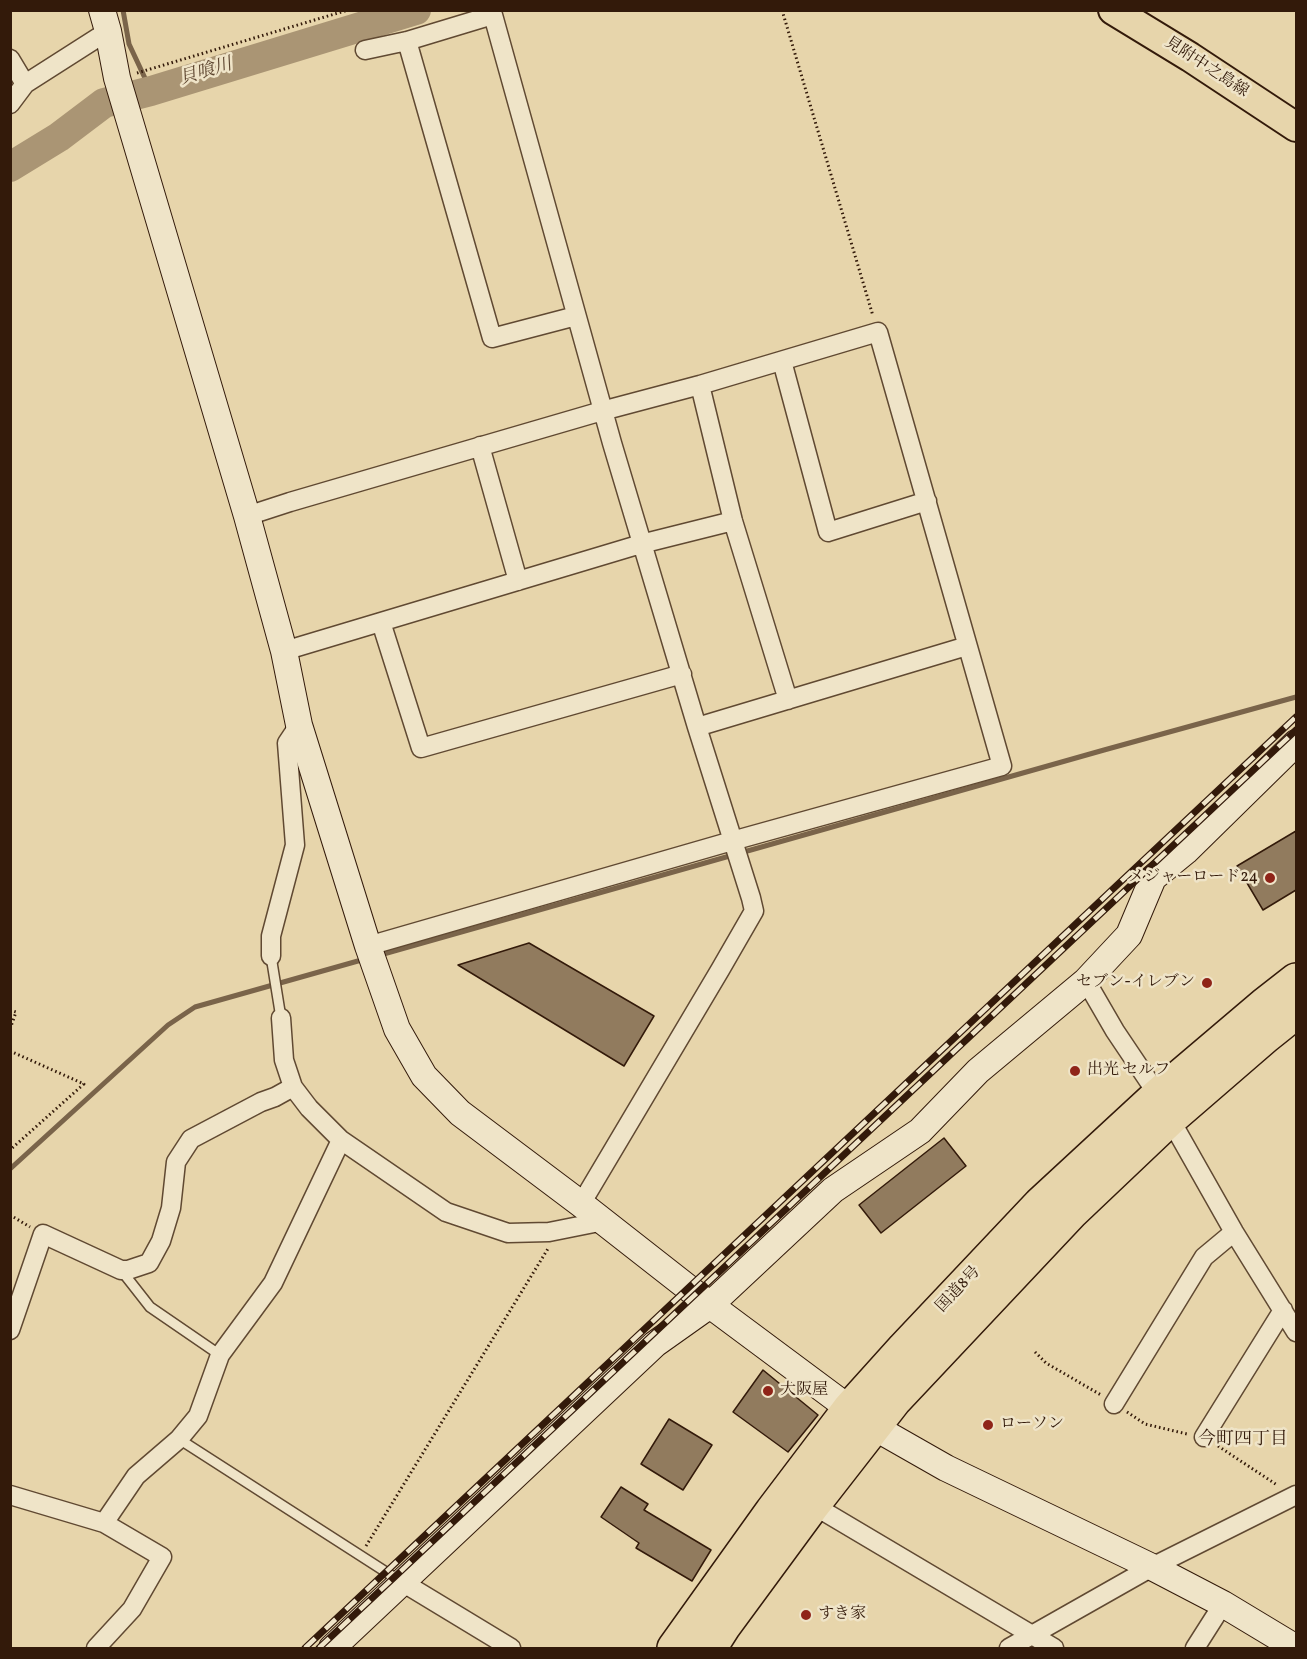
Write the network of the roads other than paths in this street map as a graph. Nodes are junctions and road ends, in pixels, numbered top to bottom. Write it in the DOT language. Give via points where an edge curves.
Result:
graph roads {
  1 [pos="1113,10"];
  2 [pos="105,21"];
  3 [pos="407,41"];
  4 [pos="365,51"];
  5 [pos="10,59"];
  6 [pos="25,84"];
  7 [pos="10,104"];
  8 [pos="1295,123"];
  9 [pos="576,316"];
  10 [pos="782,361"];
  11 [pos="700,385"];
  12 [pos="602,411"];
  13 [pos="480,446"];
  14 [pos="927,501"];
  15 [pos="247,516"];
  16 [pos="732,521"];
  17 [pos="641,544"];
  18 [pos="518,581"];
  19 [pos="381,622"];
  20 [pos="967,646"];
  21 [pos="284,651"];
  22 [pos="682,674"];
  23 [pos="788,700"];
  24 [pos="299,725"];
  25 [pos="697,727"];
  26 [pos="1296,743"];
  27 [pos="732,841"];
  28 [pos="368,946"];
  29 [pos="272,965"];
  30 [pos="1296,980"];
  31 [pos="1086,981"];
  32 [pos="1296,1012"];
  33 [pos="281,1018"];
  34 [pos="293,1087"];
  35 [pos="1164,1107"];
  36 [pos="341,1140"];
  37 [pos="581,1204"];
  38 [pos="604,1221"];
  39 [pos="1234,1232"];
  40 [pos="121,1270"];
  41 [pos="710,1305"];
  42 [pos="1283,1310"];
  43 [pos="10,1330"];
  44 [pos="1296,1332"];
  45 [pos="220,1355"];
  46 [pos="1114,1404"];
  47 [pos="862,1418"];
  48 [pos="1204,1437"];
  49 [pos="179,1439"];
  50 [pos="10,1495"];
  51 [pos="1295,1496"];
  52 [pos="813,1505"];
  53 [pos="104,1523"];
  54 [pos="1152,1567"];
  55 [pos="404,1583"];
  56 [pos="1223,1604"];
  57 [pos="1029,1642"];
  58 [pos="96,1648"];
  59 [pos="332,1648"];
  60 [pos="511,1648"];
  61 [pos="674,1648"];
  62 [pos="710,1648"];
  63 [pos="1009,1648"];
  64 [pos="1054,1648"];
  65 [pos="1195,1648"];
  66 [pos="1296,1648"];
  1 -- 8 [label="main road, 見附中之島線"];
  2 -- 6 [label="street"];
  2 -- 15 [label="street" via="117,78"];
  3 -- 4 [label="street"];
  3 -- 9 [label="street" via="492,338"];
  3 -- 9 [label="street" via="493,15"];
  5 -- 6 [label="street"];
  6 -- 7 [label="street"];
  9 -- 12 [label="street"];
  10 -- 11 [label="street"];
  10 -- 14 [label="street" via="878,332"];
  10 -- 14 [label="street" via="828,532"];
  11 -- 12 [label="street"];
  11 -- 16 [label="street"];
  12 -- 13 [label="street"];
  12 -- 17 [label="street"];
  13 -- 15 [label="street"];
  13 -- 18 [label="street"];
  14 -- 20 [label="street"];
  15 -- 21 [label="street"];
  16 -- 17 [label="street"];
  16 -- 23 [label="street"];
  17 -- 18 [label="street"];
  17 -- 22 [label="street"];
  18 -- 19 [label="street"];
  19 -- 21 [label="street"];
  19 -- 22 [label="street" via="421,748"];
  20 -- 23 [label="street"];
  20 -- 27 [label="street" via="1002,766"];
  21 -- 24 [label="street"];
  22 -- 25 [label="street"];
  23 -- 25 [label="street"];
  24 -- 28 [label="street"];
  24 -- 29 [label="street" via="287,743 294,845 272,936"];
  25 -- 27 [label="street"];
  26 -- 31 [label="street" via="1186,851 1153,878 1129,935"];
  27 -- 28 [label="street"];
  27 -- 37 [label="street" via="754,911"];
  28 -- 37 [label="street" via="397,1029 424,1076 460,1113"];
  29 -- 33 [label="lane"];
  30 -- 35 [label="highway, 国道8号" via="1264,1005"];
  31 -- 35 [label="street"];
  31 -- 41 [label="street" via="978,1071 920,1131 833,1190"];
  32 -- 35 [label="highway, 国道8号"];
  33 -- 34 [label="street" via="284,1060"];
  34 -- 36 [label="street"];
  34 -- 40 [label="street" via="191,1139 176,1162 171,1208 161,1241 149,1263"];
  35 -- 39 [label="street"];
  35 -- 47 [label="highway, 国道8号" via="1072,1212 894,1401"];
  36 -- 38 [label="street" via="446,1212 508,1233 549,1232"];
  36 -- 45 [label="street" via="273,1284"];
  37 -- 38 [label="street"];
  38 -- 41 [label="street"];
  39 -- 42 [label="street"];
  39 -- 46 [label="street" via="1204,1257"];
  40 -- 43 [label="street" via="43,1234"];
  40 -- 45 [label="lane" via="150,1307"];
  41 -- 47 [label="street"];
  41 -- 55 [label="street" via="655,1344"];
  42 -- 44 [label="street"];
  42 -- 48 [label="street"];
  45 -- 49 [label="street" via="198,1416"];
  47 -- 52 [label="highway, 国道8号"];
  47 -- 54 [label="street" via="946,1468"];
  47 -- 61 [label="highway, 国道8号" via="772,1510"];
  49 -- 53 [label="street" via="136,1476"];
  49 -- 55 [label="lane"];
  50 -- 53 [label="street"];
  51 -- 54 [label="street"];
  52 -- 57 [label="street"];
  52 -- 62 [label="highway, 国道8号"];
  53 -- 58 [label="street" via="162,1557 132,1609"];
  54 -- 56 [label="street"];
  54 -- 57 [label="street"];
  55 -- 59 [label="street"];
  55 -- 60 [label="street"];
  56 -- 65 [label="street"];
  56 -- 66 [label="street"];
  57 -- 63 [label="street"];
  57 -- 64 [label="street"];
}
